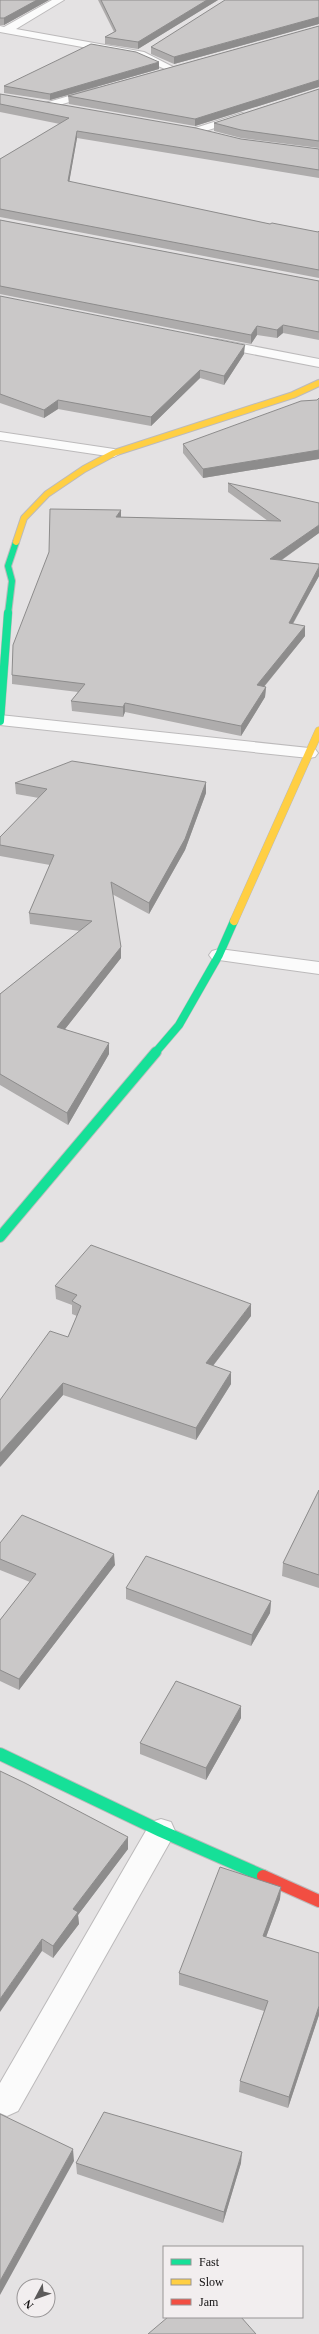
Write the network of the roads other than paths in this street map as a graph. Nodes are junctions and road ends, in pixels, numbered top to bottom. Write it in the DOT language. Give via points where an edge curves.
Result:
graph roads {
  1 [pos="59,0"];
  2 [pos="3,30"];
  3 [pos="154,45"];
  4 [pos="140,54"];
  5 [pos="156,74"];
  6 [pos="110,87"];
  7 [pos="36,102"];
  8 [pos="49,105"];
  9 [pos="72,109"];
  10 [pos="254,112"];
  11 [pos="214,136"];
  12 [pos="202,340"];
  13 [pos="319,363"];
  14 [pos="319,383"];
  15 [pos="0,436"];
  16 [pos="114,453"];
  17 [pos="4,566"];
  18 [pos="0,720"];
  19 [pos="319,731"];
  20 [pos="309,753"];
  21 [pos="219,956"];
  22 [pos="319,968"];
  23 [pos="0,1237"];
  24 [pos="0,1754"];
  25 [pos="162,1831"];
  26 [pos="319,1901"];
  27 [pos="7,2101"];
  1 -- 2 [label="street"];
  2 -- 4 [label="street"];
  3 -- 4 [label="street"];
  4 -- 5 [label="street" via="176,68"];
  6 -- 8 [label="street"];
  7 -- 8 [label="street"];
  8 -- 9 [label="street"];
  10 -- 11 [label="street" via="192,130"];
  12 -- 13 [label="street"];
  14 -- 16 [label="street" via="293,395"];
  15 -- 16 [label="street"];
  16 -- 17 [label="street" via="84,469 47,494 24,518"];
  17 -- 18 [label="street" via="12,580"];
  18 -- 20 [label="street"];
  19 -- 20 [label="street"];
  20 -- 21 [label="street"];
  21 -- 22 [label="street"];
  21 -- 23 [label="street" via="179,1026"];
  24 -- 25 [label="street"];
  25 -- 26 [label="street"];
  25 -- 27 [label="street"];
}
